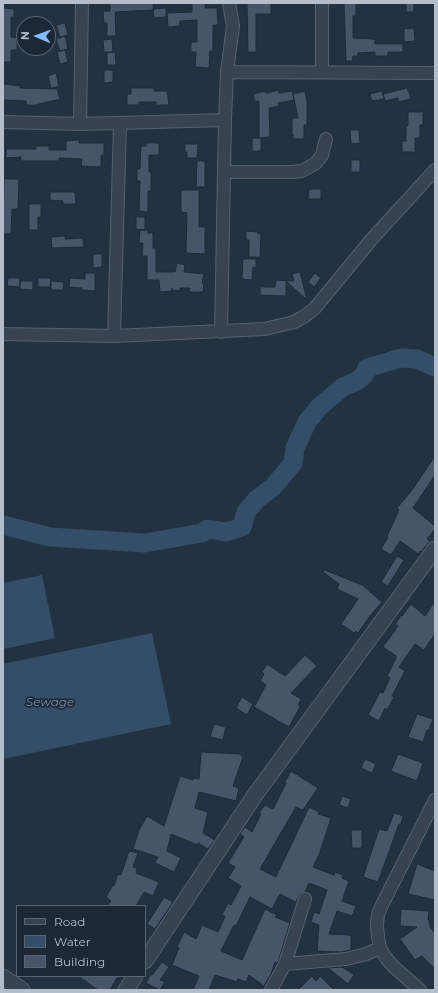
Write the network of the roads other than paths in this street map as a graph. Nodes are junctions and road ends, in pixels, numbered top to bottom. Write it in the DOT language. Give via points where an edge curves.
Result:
graph roads {
  1 [pos="82,3"];
  2 [pos="229,3"];
  3 [pos="322,3"];
  4 [pos="322,71"];
  5 [pos="227,72"];
  6 [pos="435,73"];
  7 [pos="225,120"];
  8 [pos="3,122"];
  9 [pos="80,124"];
  10 [pos="120,124"];
  11 [pos="326,139"];
  12 [pos="435,170"];
  13 [pos="225,172"];
  14 [pos="221,332"];
  15 [pos="3,334"];
  16 [pos="114,336"];
  17 [pos="435,549"];
  18 [pos="434,803"];
  19 [pos="305,899"];
  20 [pos="380,948"];
  21 [pos="146,959"];
  22 [pos="285,964"];
  23 [pos="134,977"];
  24 [pos="3,978"];
  25 [pos="22,990"];
  26 [pos="126,990"];
  27 [pos="271,990"];
  28 [pos="420,990"];
  1 -- 9 [label="street"];
  2 -- 5 [label="street" via="233,26"];
  3 -- 4 [label="street"];
  4 -- 5 [label="street"];
  4 -- 6 [label="street"];
  5 -- 7 [label="street"];
  7 -- 10 [label="street"];
  7 -- 13 [label="street"];
  8 -- 9 [label="street"];
  9 -- 10 [label="street"];
  10 -- 16 [label="street"];
  11 -- 13 [label="street" via="322,155 316,163 302,171"];
  12 -- 14 [label="street" via="371,240 315,308 305,316 294,322 265,329"];
  13 -- 14 [label="street"];
  14 -- 16 [label="street"];
  15 -- 16 [label="street"];
  17 -- 21 [label="street" via="254,796"];
  18 -- 20 [label="street" via="378,914"];
  19 -- 22 [label="street"];
  20 -- 22 [label="street" via="346,959"];
  20 -- 28 [label="street" via="394,967"];
  22 -- 27 [label="street"];
  23 -- 26 [label="street"];
  24 -- 25 [label="street"];
}
